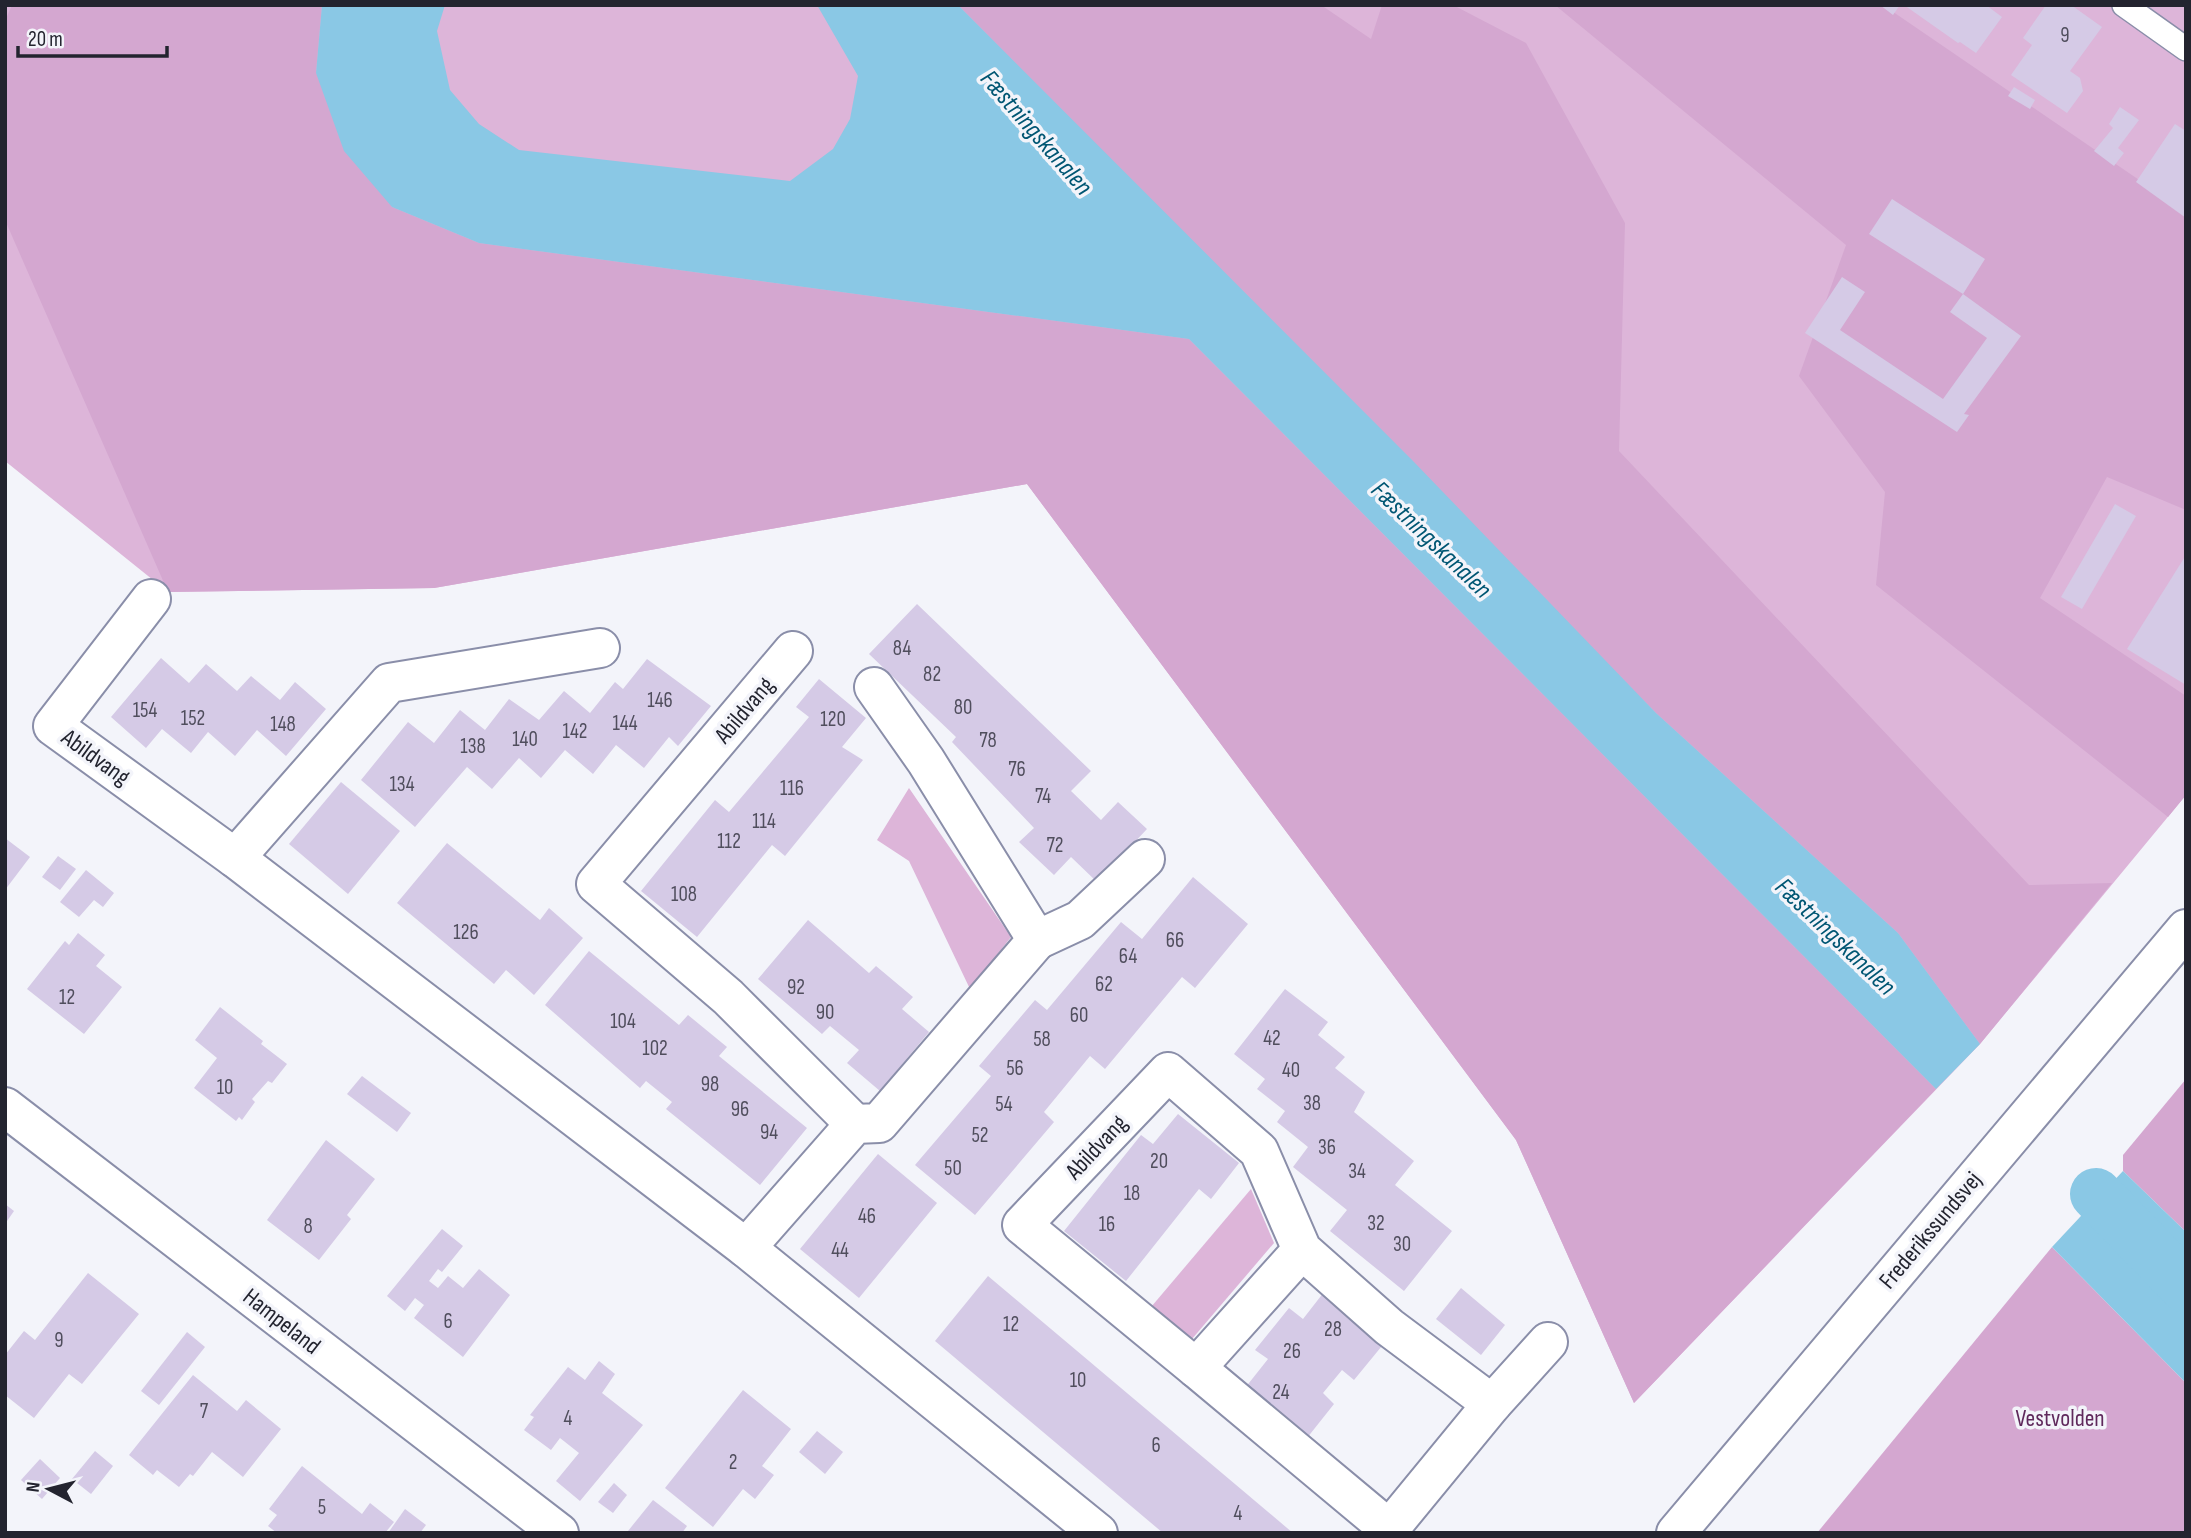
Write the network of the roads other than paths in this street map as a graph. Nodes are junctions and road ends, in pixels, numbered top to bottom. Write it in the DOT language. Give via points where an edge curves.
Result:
graph roads {
  1 [pos="2137,9"];
  2 [pos="2186,49"];
  3 [pos="151,599"];
  4 [pos="600,648"];
  5 [pos="793,651"];
  6 [pos="874,687"];
  7 [pos="234,858"];
  8 [pos="1145,859"];
  9 [pos="2186,929"];
  10 [pos="1037,940"];
  11 [pos="5,1107"];
  12 [pos="855,1124"];
  13 [pos="746,1248"];
  14 [pos="1302,1250"];
  15 [pos="1548,1342"];
  16 [pos="1196,1368"];
  17 [pos="1492,1404"];
  18 [pos="1388,1531"];
  19 [pos="559,1533"];
  20 [pos="1098,1533"];
  21 [pos="1676,1533"];
  1 -- 2 [label="lane"];
  3 -- 7 [label="street, Abildvang" via="53,726"];
  4 -- 7 [label="street" via="389,683"];
  5 -- 12 [label="street, Abildvang" via="596,884 728,997"];
  6 -- 10 [label="street" via="926,761"];
  7 -- 13 [label="street, Abildvang"];
  8 -- 10 [label="street" via="1080,920"];
  9 -- 21 [label="street, Frederikssundsvej"];
  10 -- 12 [label="street" via="879,1123"];
  11 -- 19 [label="street, Hampeland"];
  12 -- 13 [label="street"];
  13 -- 20 [label="street, Abildvang"];
  14 -- 16 [label="street"];
  14 -- 16 [label="street, Abildvang" via="1259,1151 1168,1072 1022,1225"];
  14 -- 17 [label="street, Abildvang" via="1389,1327"];
  15 -- 17 [label="street, Abildvang"];
  16 -- 18 [label="street, Abildvang"];
  17 -- 18 [label="street, Abildvang"];
}
